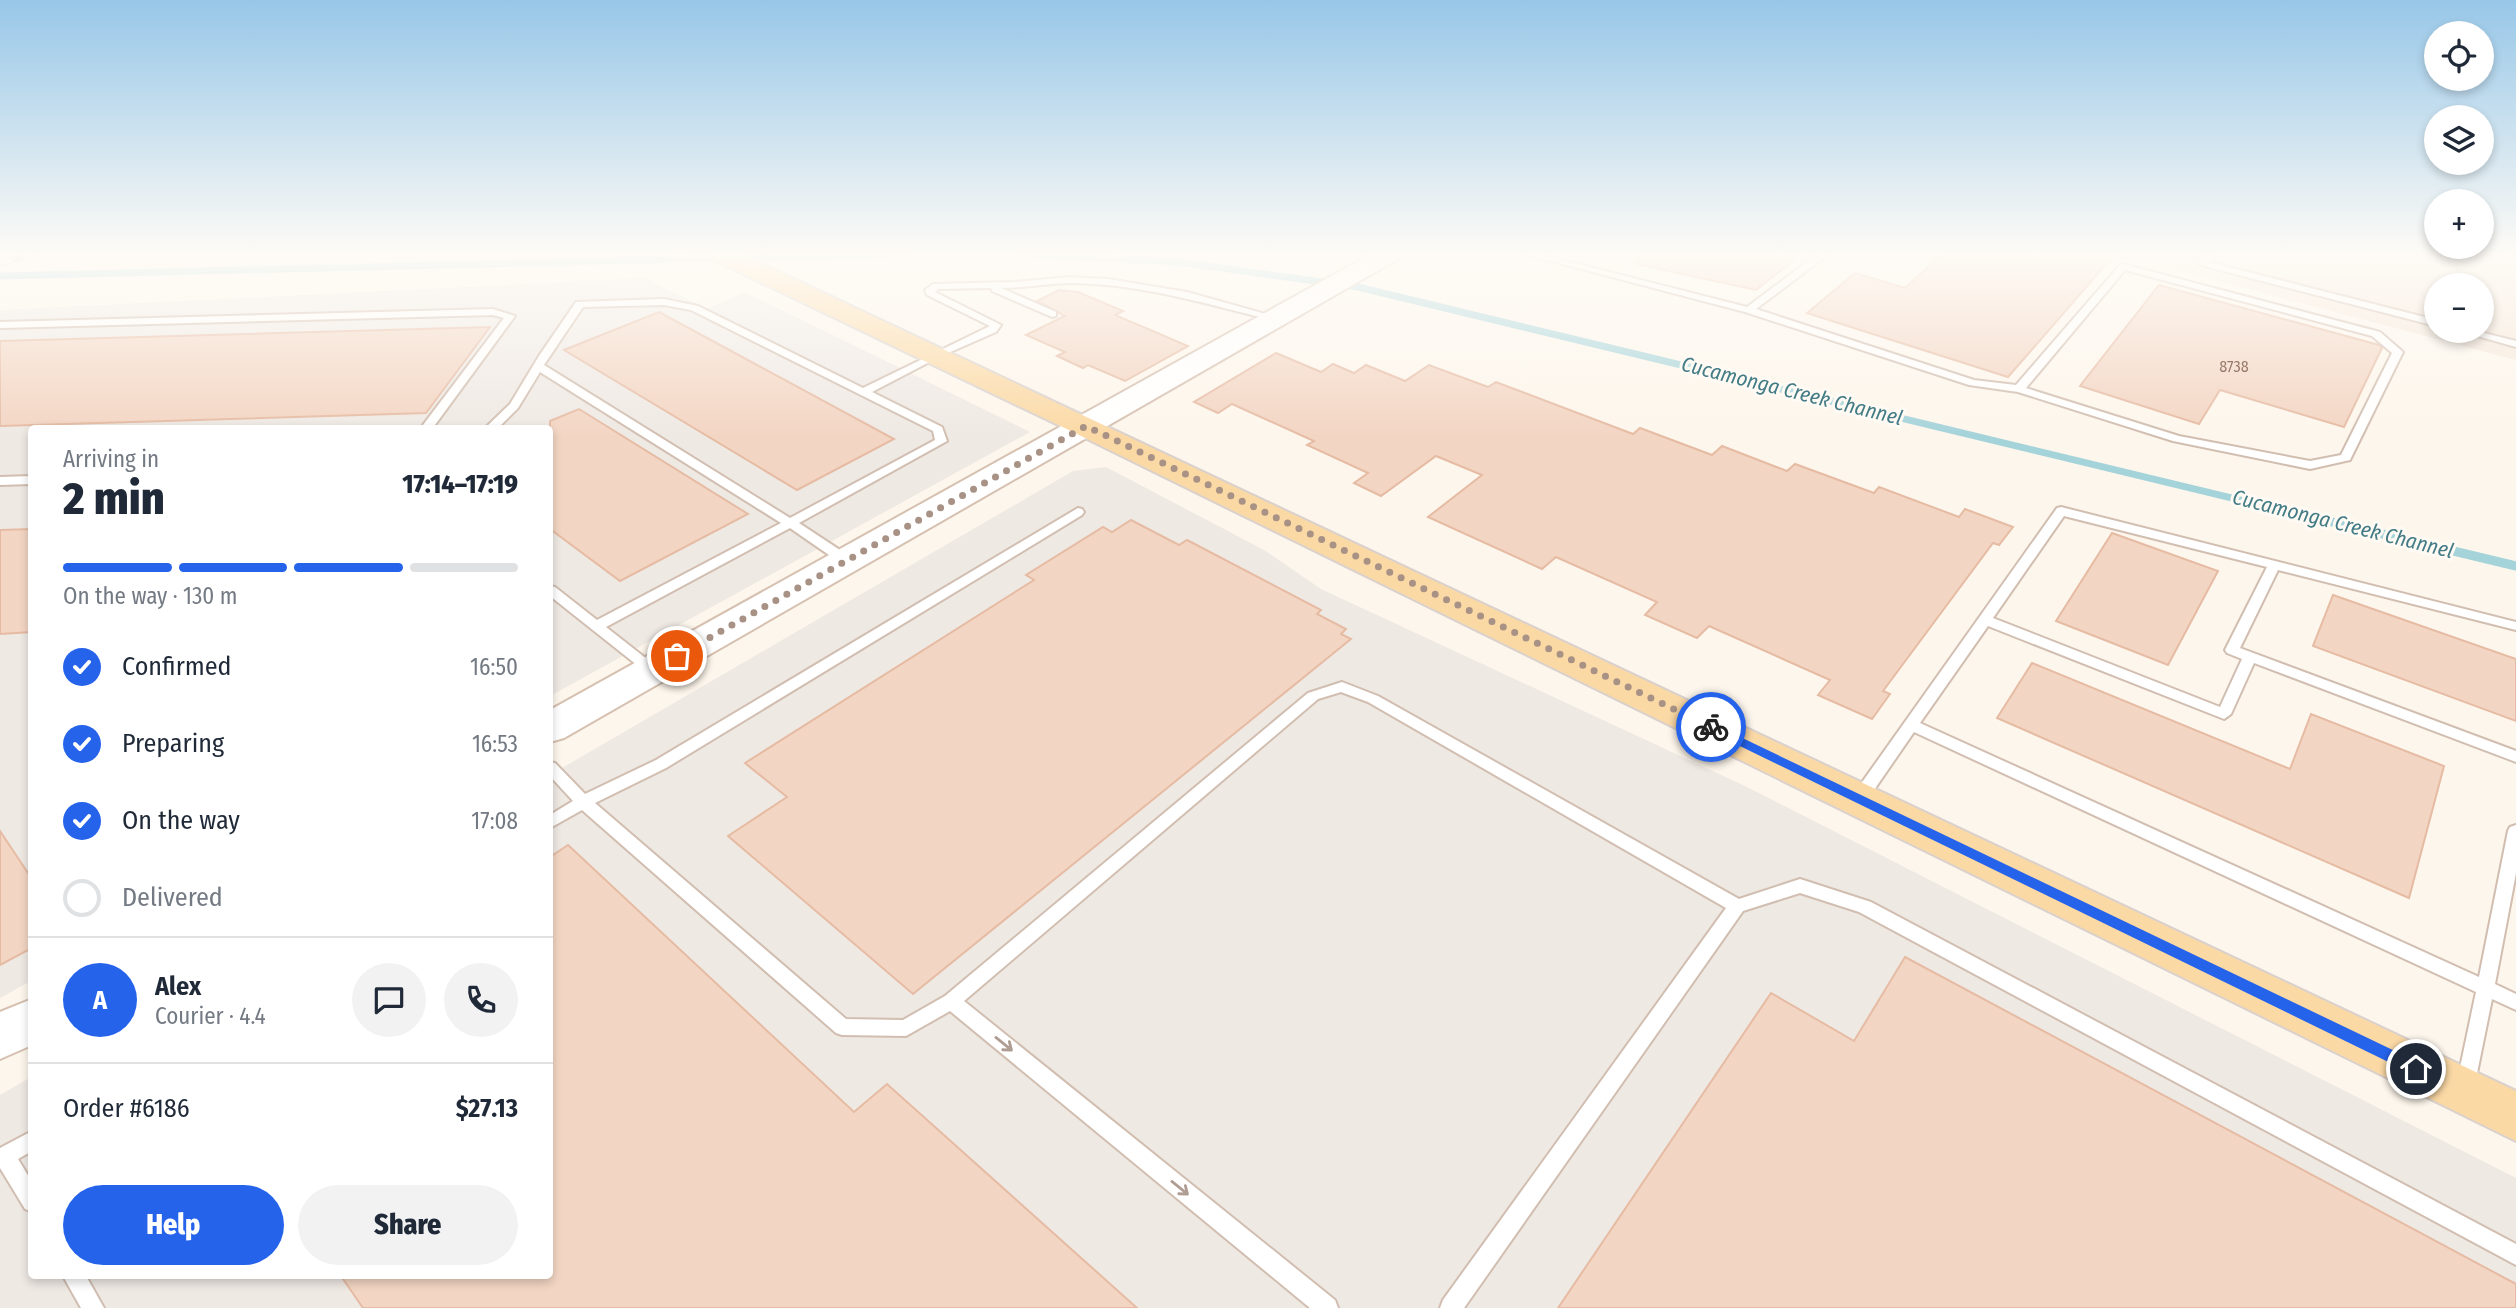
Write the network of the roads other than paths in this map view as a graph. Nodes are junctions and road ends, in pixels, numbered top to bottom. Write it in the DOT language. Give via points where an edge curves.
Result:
graph roads {
  1 [pos="378,315"];
  2 [pos="506,315"];
  3 [pos="573,315"];
  4 [pos="708,315"];
  5 [pos="850,315"];
  6 [pos="974,315"];
  7 [pos="1264,315"];
  8 [pos="1280,315"];
  9 [pos="1764,315"];
  10 [pos="2081,315"];
  11 [pos="2308,315"];
  12 [pos="2405,315"];
  13 [pos="1275,318"];
  14 [pos="2424,320"];
  15 [pos="0,325"];
  16 [pos="2494,338"];
  17 [pos="2516,344"];
  18 [pos="934,355"];
  19 [pos="538,366"];
  20 [pos="2018,389"];
  21 [pos="863,392"];
  22 [pos="429,425"];
  23 [pos="494,425"];
  24 [pos="1086,426"];
  25 [pos="28,480"];
  26 [pos="0,481"];
  27 [pos="1078,512"];
  28 [pos="790,523"];
  29 [pos="847,561"];
  30 [pos="2274,565"];
  31 [pos="553,592"];
  32 [pos="1986,620"];
  33 [pos="596,626"];
  34 [pos="2516,626"];
  35 [pos="2250,657"];
  36 [pos="652,670"];
  37 [pos="1911,725"];
  38 [pos="553,726"];
  39 [pos="2516,758"];
  40 [pos="553,770"];
  41 [pos="1859,799"];
  42 [pos="583,802"];
  43 [pos="553,820"];
  44 [pos="2516,831"];
  45 [pos="1738,906"];
  46 [pos="2483,988"];
  47 [pos="951,1001"];
  48 [pos="2516,1002"];
  49 [pos="28,1022"];
  50 [pos="0,1037"];
  51 [pos="2465,1092"];
  52 [pos="2516,1117"];
  53 [pos="28,1142"];
  54 [pos="2,1158"];
  55 [pos="28,1196"];
  56 [pos="2516,1255"];
  57 [pos="76,1279"];
  58 [pos="93,1308"];
  59 [pos="1327,1308"];
  60 [pos="1451,1308"];
  1 -- 15 [label="lane"];
  2 -- 22 [label="lane" via="510,316"];
  3 -- 19 [label="lane"];
  4 -- 21 [label="lane"];
  5 -- 18 [label="main road"];
  6 -- 18 [label="lane" via="996,326"];
  7 -- 13 [label="lane"];
  8 -- 13 [label="street"];
  9 -- 20 [label="lane" via="1973,383"];
  10 -- 20 [label="lane"];
  11 -- 20 [label="lane" via="2376,334 2398,352 2346,458 2310,465 2177,439"];
  12 -- 14 [label="lane"];
  13 -- 24 [label="street"];
  16 -- 17 [label="lane"];
  18 -- 21 [label="lane"];
  18 -- 24 [label="main road"];
  19 -- 23 [label="lane" via="514,407"];
  19 -- 28 [label="lane"];
  21 -- 28 [label="lane" via="939,429 941,441"];
  24 -- 29 [label="street"];
  24 -- 41 [label="main road"];
  25 -- 26 [label="lane"];
  27 -- 42 [label="lane" via="661,764"];
  28 -- 29 [label="lane"];
  28 -- 33 [label="lane"];
  29 -- 36 [label="street"];
  30 -- 32 [label="lane" via="2061,510"];
  30 -- 34 [label="lane"];
  30 -- 35 [label="lane" via="2232,650"];
  31 -- 33 [label="lane"];
  32 -- 35 [label="lane" via="2224,714"];
  32 -- 37 [label="lane"];
  33 -- 36 [label="lane"];
  35 -- 39 [label="lane"];
  36 -- 38 [label="street"];
  37 -- 41 [label="lane"];
  37 -- 46 [label="lane"];
  40 -- 42 [label="lane"];
  41 -- 51 [label="main road"];
  42 -- 43 [label="lane"];
  42 -- 47 [label="lane" via="842,1027 906,1028"];
  44 -- 46 [label="lane"];
  45 -- 47 [label="lane" via="1373,699 1342,687 1313,696"];
  45 -- 56 [label="lane" via="1800,886 1865,907"];
  45 -- 60 [label="lane"];
  46 -- 48 [label="lane"];
  46 -- 51 [label="lane"];
  47 -- 59 [label="lane, one-way"];
  49 -- 50 [label="street"];
  51 -- 52 [label="main road"];
  53 -- 54 [label="lane"];
  54 -- 55 [label="lane"];
  57 -- 58 [label="lane"];
}
